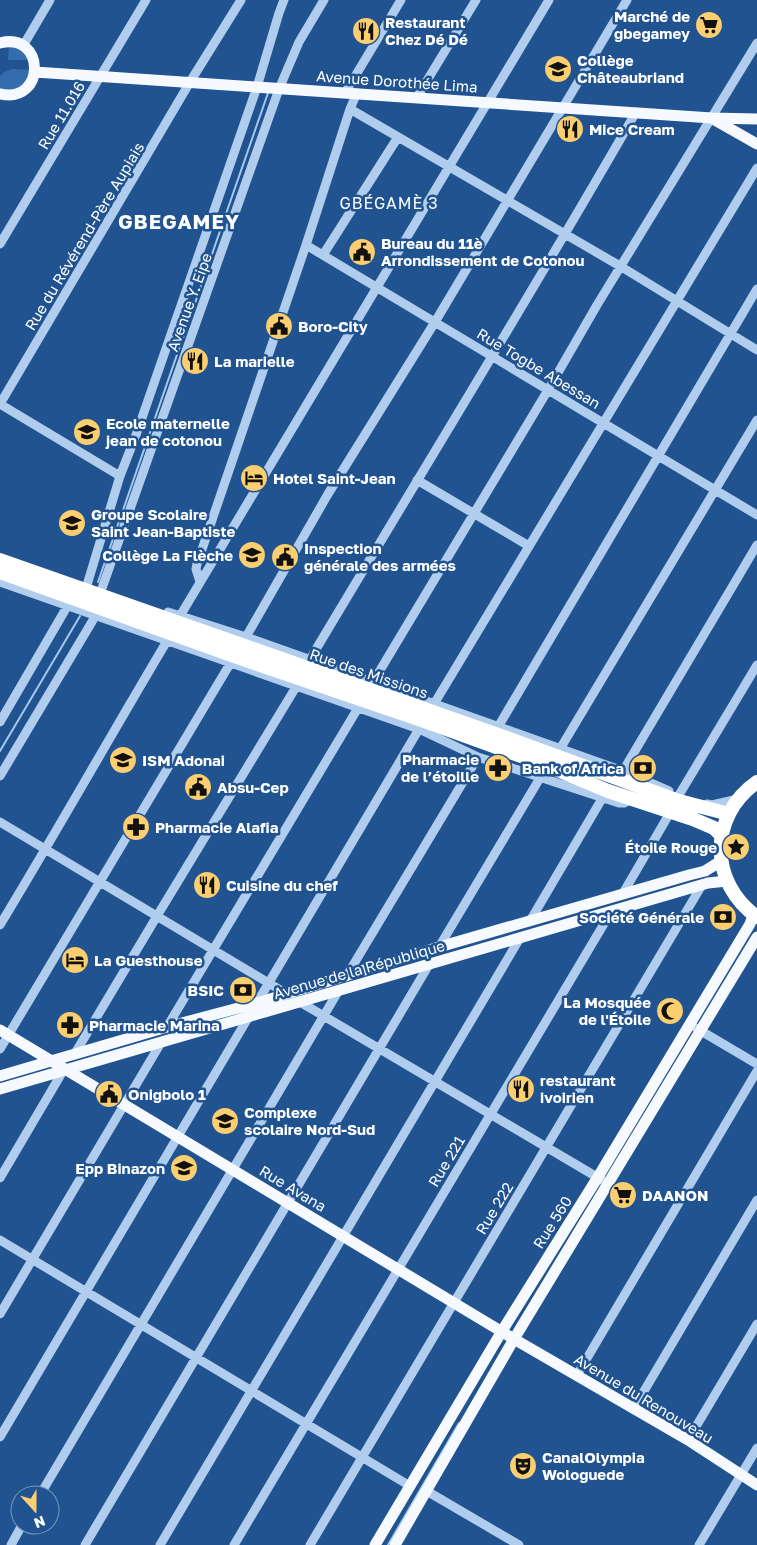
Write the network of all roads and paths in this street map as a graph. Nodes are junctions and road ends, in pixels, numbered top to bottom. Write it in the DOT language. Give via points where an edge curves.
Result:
graph roads {
  1 [pos="50,0"];
  2 [pos="146,0"];
  3 [pos="242,0"];
  4 [pos="284,0"];
  5 [pos="324,0"];
  6 [pos="401,0"];
  7 [pos="476,0"];
  8 [pos="549,0"];
  9 [pos="627,0"];
  10 [pos="0,43"];
  11 [pos="757,43"];
  12 [pos="23,46"];
  13 [pos="35,72"];
  14 [pos="100,76"];
  15 [pos="190,82"];
  16 [pos="257,87"];
  17 [pos="279,89"];
  18 [pos="345,93"];
  19 [pos="0,94"];
  20 [pos="357,94"];
  21 [pos="417,98"];
  22 [pos="487,102"];
  23 [pos="563,107"];
  24 [pos="350,109"];
  25 [pos="636,112"];
  26 [pos="712,118"];
  27 [pos="757,119"];
  28 [pos="398,137"];
  29 [pos="757,144"];
  30 [pos="448,167"];
  31 [pos="757,168"];
  32 [pos="506,201"];
  33 [pos="566,235"];
  34 [pos="0,244"];
  35 [pos="306,244"];
  36 [pos="323,255"];
  37 [pos="620,266"];
  38 [pos="376,286"];
  39 [pos="757,289"];
  40 [pos="677,300"];
  41 [pos="435,322"];
  42 [pos="730,334"];
  43 [pos="757,350"];
  44 [pos="492,356"];
  45 [pos="548,390"];
  46 [pos="0,404"];
  47 [pos="757,420"];
  48 [pos="604,423"];
  49 [pos="658,455"];
  50 [pos="120,476"];
  51 [pos="417,480"];
  52 [pos="715,490"];
  53 [pos="474,513"];
  54 [pos="757,515"];
  55 [pos="757,545"];
  56 [pos="529,546"];
  57 [pos="0,554"];
  58 [pos="0,560"];
  59 [pos="0,572"];
  60 [pos="0,582"];
  61 [pos="200,582"];
  62 [pos="86,585"];
  63 [pos="101,591"];
  64 [pos="68,605"];
  65 [pos="96,615"];
  66 [pos="180,616"];
  67 [pos="167,641"];
  68 [pos="238,650"];
  69 [pos="309,661"];
  70 [pos="757,665"];
  71 [pos="373,682"];
  72 [pos="296,687"];
  73 [pos="434,704"];
  74 [pos="358,708"];
  75 [pos="0,722"];
  76 [pos="498,727"];
  77 [pos="419,729"];
  78 [pos="560,749"];
  79 [pos="478,757"];
  80 [pos="623,771"];
  81 [pos="0,776"];
  82 [pos="540,778"];
  83 [pos="757,782"];
  84 [pos="679,795"];
  85 [pos="602,797"];
  86 [pos="631,799"];
  87 [pos="738,799"];
  88 [pos="671,811"];
  89 [pos="729,814"];
  90 [pos="0,822"];
  91 [pos="722,836"];
  92 [pos="46,850"];
  93 [pos="721,861"];
  94 [pos="727,881"];
  95 [pos="100,882"];
  96 [pos="702,885"];
  97 [pos="622,895"];
  98 [pos="611,912"];
  99 [pos="157,916"];
  100 [pos="755,916"];
  101 [pos="530,921"];
  102 [pos="0,925"];
  103 [pos="757,937"];
  104 [pos="520,938"];
  105 [pos="439,947"];
  106 [pos="213,950"];
  107 [pos="430,963"];
  108 [pos="346,977"];
  109 [pos="269,983"];
  110 [pos="339,990"];
  111 [pos="287,994"];
  112 [pos="300,1002"];
  113 [pos="257,1003"];
  114 [pos="324,1016"];
  115 [pos="248,1017"];
  116 [pos="689,1024"];
  117 [pos="167,1027"];
  118 [pos="4,1032"];
  119 [pos="701,1032"];
  120 [pos="162,1041"];
  121 [pos="379,1048"];
  122 [pos="0,1049"];
  123 [pos="74,1055"];
  124 [pos="53,1061"];
  125 [pos="757,1064"];
  126 [pos="65,1071"];
  127 [pos="757,1071"];
  128 [pos="0,1076"];
  129 [pos="435,1081"];
  130 [pos="0,1089"];
  131 [pos="125,1104"];
  132 [pos="490,1114"];
  133 [pos="178,1136"];
  134 [pos="546,1147"];
  135 [pos="234,1170"];
  136 [pos="598,1177"];
  137 [pos="0,1178"];
  138 [pos="609,1184"];
  139 [pos="757,1200"];
  140 [pos="288,1202"];
  141 [pos="343,1236"];
  142 [pos="0,1240"];
  143 [pos="33,1259"];
  144 [pos="398,1269"];
  145 [pos="86,1291"];
  146 [pos="454,1302"];
  147 [pos="0,1314"];
  148 [pos="757,1324"];
  149 [pos="140,1325"];
  150 [pos="502,1331"];
  151 [pos="514,1339"];
  152 [pos="196,1358"];
  153 [pos="577,1375"];
  154 [pos="252,1390"];
  155 [pos="634,1408"];
  156 [pos="306,1424"];
  157 [pos="0,1436"];
  158 [pos="688,1440"];
  159 [pos="757,1448"];
  160 [pos="362,1458"];
  161 [pos="741,1475"];
  162 [pos="46,1485"];
  163 [pos="757,1485"];
  164 [pos="410,1486"];
  165 [pos="425,1490"];
  166 [pos="84,1545"];
  167 [pos="160,1545"];
  168 [pos="234,1545"];
  169 [pos="310,1545"];
  170 [pos="375,1545"];
  171 [pos="394,1545"];
  172 [pos="519,1545"];
  173 [pos="699,1545"];
  1 -- 12 [label="street"];
  2 -- 14 [label="street, Rue 11.016"];
  3 -- 15 [label="street, Rue du Révérend-Père Aupiais"];
  4 -- 16 [label="street, Avenue Y. Eipe"];
  5 -- 17 [label="street, Avenue Y. Eipe" via="299,42"];
  6 -- 18 [label="street"];
  7 -- 21 [label="street"];
  8 -- 22 [label="street"];
  9 -- 23 [label="street"];
  10 -- 12 [label="main road" via="14,42"];
  11 -- 26 [label="street"];
  12 -- 13 [label="main road" via="33,58"];
  13 -- 14 [label="main road, Avenue Dorothée Lima"];
  13 -- 19 [label="main road" via="23,91 12,95"];
  14 -- 15 [label="main road, Avenue Dorothée Lima"];
  14 -- 34 [label="street, Rue 11.016"];
  15 -- 16 [label="main road, Avenue Dorothée Lima"];
  15 -- 46 [label="street, Rue du Révérend-Père Aupiais"];
  16 -- 17 [label="main road, Avenue Dorothée Lima"];
  16 -- 50 [label="street, Avenue Y. Eipe"];
  17 -- 18 [label="main road, Avenue Dorothée Lima"];
  17 -- 63 [label="street, Avenue Y. Eipe"];
  18 -- 20 [label="main road, Avenue Dorothée Lima"];
  20 -- 21 [label="main road, Avenue Dorothée Lima"];
  20 -- 24 [label="street"];
  21 -- 22 [label="main road, Avenue Dorothée Lima"];
  22 -- 23 [label="main road, Avenue Dorothée Lima"];
  22 -- 30 [label="street"];
  23 -- 25 [label="main road, Avenue Dorothée Lima"];
  23 -- 32 [label="street"];
  24 -- 28 [label="street"];
  24 -- 35 [label="street"];
  25 -- 26 [label="main road, Avenue Dorothée Lima"];
  25 -- 33 [label="street"];
  26 -- 27 [label="main road, Avenue Dorothée Lima"];
  26 -- 29 [label="main road"];
  26 -- 37 [label="street"];
  28 -- 30 [label="street"];
  28 -- 36 [label="street"];
  30 -- 32 [label="street"];
  30 -- 38 [label="street"];
  31 -- 40 [label="street"];
  32 -- 33 [label="street"];
  32 -- 41 [label="street"];
  33 -- 37 [label="street"];
  33 -- 44 [label="street"];
  35 -- 36 [label="street, Rue Togbe Abessan"];
  35 -- 61 [label="street" via="197,564"];
  36 -- 38 [label="street, Rue Togbe Abessan"];
  37 -- 40 [label="street"];
  37 -- 45 [label="street"];
  38 -- 41 [label="street, Rue Togbe Abessan"];
  38 -- 61 [label="street"];
  39 -- 42 [label="street"];
  40 -- 42 [label="street"];
  40 -- 48 [label="street"];
  41 -- 44 [label="street, Rue Togbe Abessan"];
  41 -- 68 [label="street" via="328,494"];
  42 -- 43 [label="street"];
  42 -- 49 [label="street"];
  44 -- 45 [label="street, Rue Togbe Abessan"];
  44 -- 51 [label="street"];
  45 -- 48 [label="street, Rue Togbe Abessan"];
  45 -- 53 [label="street"];
  46 -- 50 [label="street"];
  47 -- 52 [label="street"];
  48 -- 49 [label="street, Rue Togbe Abessan"];
  48 -- 56 [label="street"];
  49 -- 52 [label="street, Rue Togbe Abessan"];
  49 -- 76 [label="street"];
  50 -- 62 [label="street, Avenue Y. Eipe"];
  51 -- 53 [label="street"];
  51 -- 69 [label="street"];
  52 -- 54 [label="street, Rue Togbe Abessan"];
  52 -- 78 [label="street"];
  53 -- 56 [label="street"];
  53 -- 71 [label="street"];
  55 -- 80 [label="street"];
  56 -- 73 [label="street"];
  57 -- 62 [label="street"];
  58 -- 68 [label="highway, Rue des Missions"];
  59 -- 68 [label="highway, Rue des Missions"];
  60 -- 64 [label="street"];
  61 -- 66 [label="street"];
  62 -- 63 [label="street"];
  63 -- 66 [label="street"];
  64 -- 65 [label="street"];
  64 -- 75 [label="street"];
  65 -- 67 [label="street"];
  65 -- 81 [label="street"];
  66 -- 68 [label="street"];
  67 -- 68 [label="street"];
  67 -- 92 [label="street"];
  68 -- 69 [label="street"];
  68 -- 72 [label="street"];
  68 -- 86 [label="highway, Rue des Missions" via="546,764"];
  68 -- 89 [label="highway, Rue des Missions" via="493,733 679,801"];
  68 -- 95 [label="street"];
  69 -- 71 [label="street"];
  70 -- 84 [label="street"];
  71 -- 73 [label="street"];
  72 -- 74 [label="street"];
  72 -- 99 [label="street"];
  73 -- 76 [label="street"];
  74 -- 77 [label="street"];
  74 -- 106 [label="street"];
  76 -- 78 [label="street"];
  77 -- 79 [label="street"];
  77 -- 109 [label="street"];
  78 -- 80 [label="street"];
  79 -- 82 [label="street"];
  79 -- 108 [label="street"];
  80 -- 84 [label="street"];
  82 -- 85 [label="street"];
  82 -- 105 [label="street"];
  83 -- 87 [label="highway"];
  84 -- 87 [label="street" via="712,805"];
  85 -- 86 [label="street" via="622,804"];
  85 -- 101 [label="street"];
  86 -- 88 [label="highway, Rue des Missions"];
  87 -- 89 [label="highway"];
  88 -- 91 [label="highway, Rue des Missions" via="704,823"];
  88 -- 97 [label="street"];
  89 -- 91 [label="highway"];
  90 -- 92 [label="street"];
  91 -- 93 [label="highway"];
  92 -- 95 [label="street"];
  92 -- 102 [label="street"];
  93 -- 94 [label="highway"];
  93 -- 97 [label="main road, Avenue de la République" via="704,871"];
  94 -- 96 [label="main road, Avenue de la République"];
  94 -- 100 [label="highway" via="739,901"];
  95 -- 99 [label="street"];
  95 -- 118 [label="street"];
  96 -- 98 [label="main road, Avenue de la République"];
  96 -- 134 [label="street, Rue 222"];
  97 -- 101 [label="main road, Avenue de la République"];
  98 -- 104 [label="main road, Avenue de la République"];
  98 -- 132 [label="street, Rue 221"];
  99 -- 106 [label="street"];
  99 -- 123 [label="street"];
  100 -- 116 [label="main road, Rue 560"];
  101 -- 105 [label="main road, Avenue de la République"];
  103 -- 119 [label="main road, Rue 560"];
  104 -- 107 [label="main road, Avenue de la République"];
  104 -- 129 [label="street"];
  105 -- 108 [label="main road, Avenue de la République"];
  106 -- 109 [label="street"];
  106 -- 117 [label="street"];
  107 -- 110 [label="main road, Avenue de la République"];
  107 -- 121 [label="street"];
  108 -- 111 [label="main road, Avenue de la République"];
  109 -- 111 [label="street"];
  109 -- 113 [label="street"];
  110 -- 112 [label="main road, Avenue de la République"];
  110 -- 114 [label="street"];
  111 -- 113 [label="main road, Avenue de la République"];
  112 -- 114 [label="street"];
  112 -- 115 [label="main road, Avenue de la République"];
  113 -- 115 [label="street"];
  113 -- 117 [label="main road, Avenue de la République"];
  114 -- 121 [label="street"];
  114 -- 135 [label="street"];
  115 -- 120 [label="main road, Avenue de la République"];
  115 -- 133 [label="street"];
  116 -- 119 [label="street"];
  116 -- 136 [label="main road, Rue 560"];
  117 -- 123 [label="main road, Avenue de la République"];
  118 -- 122 [label="street"];
  118 -- 124 [label="main road, Rue Avana"];
  119 -- 125 [label="street"];
  119 -- 138 [label="main road, Rue 560"];
  120 -- 126 [label="main road, Avenue de la République"];
  120 -- 131 [label="street"];
  121 -- 129 [label="street"];
  121 -- 140 [label="street"];
  123 -- 124 [label="main road, Avenue de la République"];
  124 -- 126 [label="main road, Rue Avana"];
  124 -- 128 [label="main road, Avenue de la République"];
  126 -- 130 [label="main road, Avenue de la République"];
  126 -- 131 [label="main road, Rue Avana"];
  126 -- 137 [label="street"];
  127 -- 153 [label="street"];
  129 -- 132 [label="street"];
  129 -- 141 [label="street"];
  131 -- 133 [label="main road, Rue Avana"];
  131 -- 143 [label="street"];
  132 -- 134 [label="street"];
  132 -- 144 [label="street, Rue 221"];
  133 -- 135 [label="main road, Rue Avana"];
  133 -- 145 [label="street"];
  134 -- 136 [label="street"];
  134 -- 146 [label="street, Rue 222"];
  135 -- 140 [label="main road, Rue Avana"];
  135 -- 149 [label="street"];
  136 -- 138 [label="street"];
  136 -- 150 [label="main road, Rue 560"];
  138 -- 151 [label="main road, Rue 560"];
  139 -- 155 [label="street"];
  140 -- 141 [label="main road, Rue Avana"];
  140 -- 152 [label="street"];
  141 -- 144 [label="main road, Rue Avana"];
  141 -- 154 [label="street"];
  142 -- 143 [label="street"];
  143 -- 145 [label="street"];
  143 -- 147 [label="street"];
  144 -- 146 [label="main road, Rue Avana"];
  144 -- 156 [label="street, Rue 221"];
  145 -- 149 [label="street"];
  145 -- 157 [label="street"];
  146 -- 150 [label="main road, Rue Avana"];
  146 -- 160 [label="street, Rue 222"];
  148 -- 158 [label="street"];
  149 -- 152 [label="street"];
  149 -- 162 [label="street"];
  150 -- 151 [label="main road, Avenue du Renouveau"];
  150 -- 164 [label="main road, Rue 560"];
  151 -- 153 [label="main road, Avenue du Renouveau"];
  151 -- 165 [label="main road, Rue 560"];
  152 -- 154 [label="street"];
  152 -- 166 [label="street"];
  153 -- 155 [label="main road, Avenue du Renouveau"];
  154 -- 156 [label="street"];
  154 -- 167 [label="street"];
  155 -- 158 [label="main road, Avenue du Renouveau"];
  156 -- 160 [label="street"];
  156 -- 168 [label="street, Rue 221"];
  158 -- 161 [label="main road, Avenue du Renouveau"];
  159 -- 161 [label="street"];
  160 -- 164 [label="street"];
  160 -- 169 [label="street, Rue 222"];
  161 -- 163 [label="main road, Avenue du Renouveau"];
  161 -- 173 [label="street"];
  164 -- 170 [label="main road, Rue 560"];
  165 -- 171 [label="main road, Rue 560"];
  165 -- 172 [label="street"];
}
